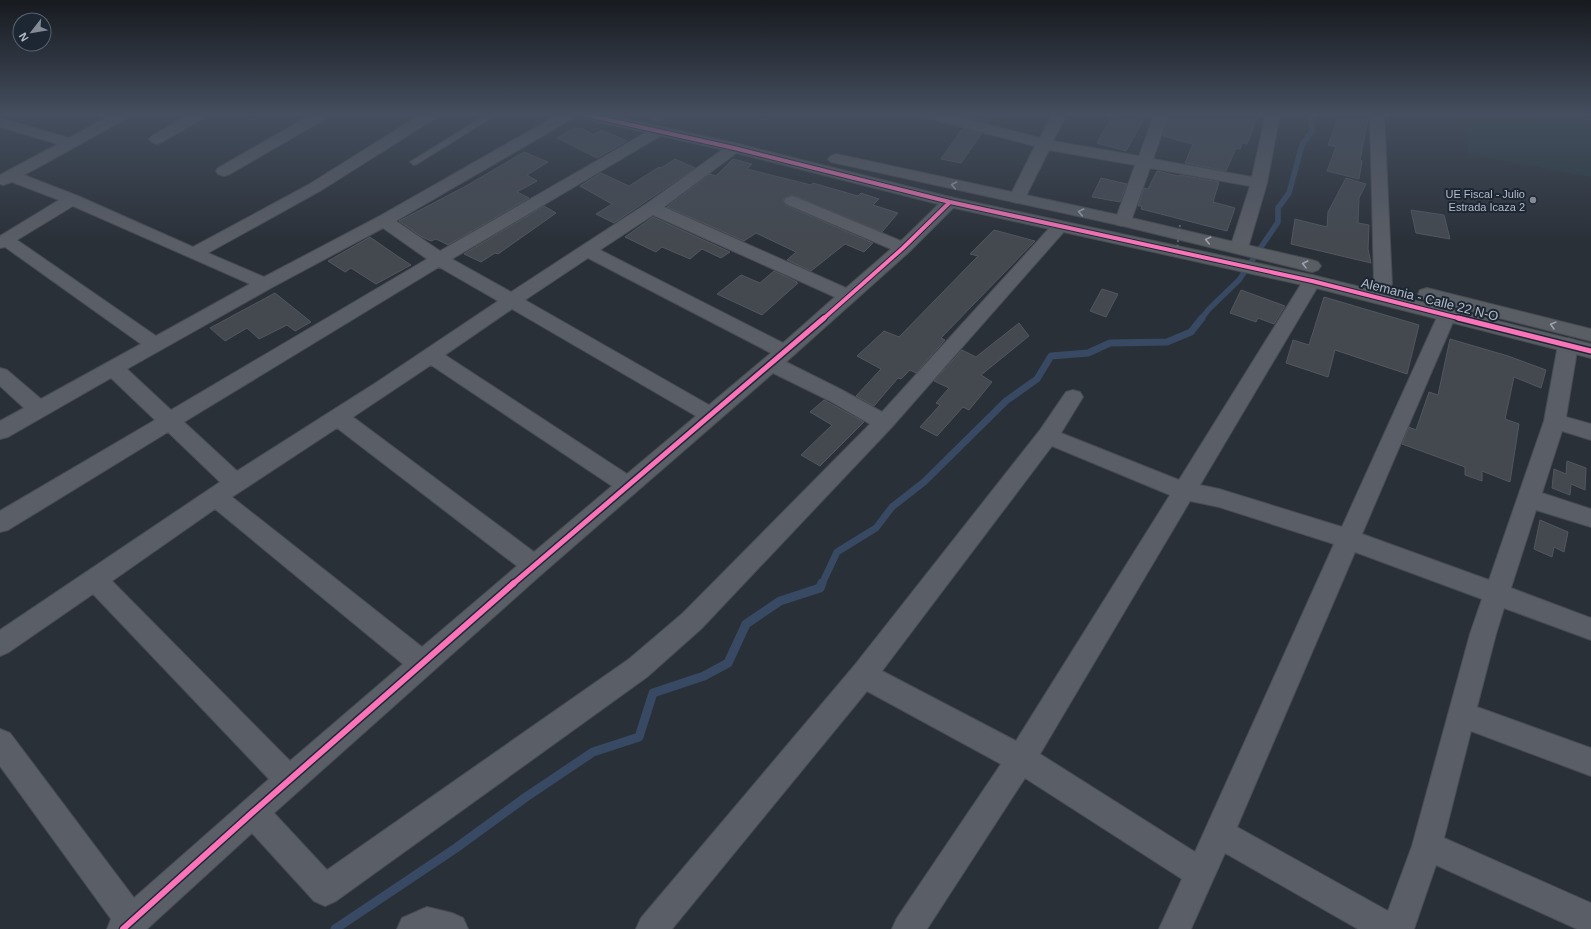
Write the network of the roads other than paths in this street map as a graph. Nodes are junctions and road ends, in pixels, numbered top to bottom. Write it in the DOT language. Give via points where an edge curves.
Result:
graph roads {
  1 [pos="47,156"];
  2 [pos="250,156"];
  3 [pos="365,156"];
  4 [pos="423,156"];
  5 [pos="497,156"];
  6 [pos="602,156"];
  7 [pos="723,156"];
  8 [pos="767,156"];
  9 [pos="823,156"];
  10 [pos="1038,156"];
  11 [pos="1112,156"];
  12 [pos="1145,156"];
  13 [pos="1264,156"];
  14 [pos="1379,156"];
  15 [pos="414,162"];
  16 [pos="1143,162"];
  17 [pos="224,171"];
  18 [pos="5,179"];
  19 [pos="1259,183"];
  20 [pos="72,198"];
  21 [pos="1017,198"];
  22 [pos="792,201"];
  23 [pos="950,202"];
  24 [pos="652,208"];
  25 [pos="1122,220"];
  26 [pos="384,221"];
  27 [pos="1060,227"];
  28 [pos="3,242"];
  29 [pos="903,248"];
  30 [pos="587,251"];
  31 [pos="194,254"];
  32 [pos="1240,254"];
  33 [pos="439,259"];
  34 [pos="1266,263"];
  35 [pos="1312,281"];
  36 [pos="265,284"];
  37 [pos="1383,284"];
  38 [pos="848,296"];
  39 [pos="511,301"];
  40 [pos="1447,315"];
  41 [pos="1591,335"];
  42 [pos="155,345"];
  43 [pos="1580,348"];
  44 [pos="431,355"];
  45 [pos="779,358"];
  46 [pos="113,368"];
  47 [pos="0,374"];
  48 [pos="1073,397"];
  49 [pos="39,409"];
  50 [pos="710,415"];
  51 [pos="338,417"];
  52 [pos="169,421"];
  53 [pos="1555,421"];
  54 [pos="884,423"];
  55 [pos="0,431"];
  56 [pos="1591,432"];
  57 [pos="1048,436"];
  58 [pos="629,486"];
  59 [pos="226,490"];
  60 [pos="1184,491"];
  61 [pos="1528,498"];
  62 [pos="1591,518"];
  63 [pos="0,524"];
  64 [pos="1348,539"];
  65 [pos="534,566"];
  66 [pos="95,579"];
  67 [pos="1496,594"];
  68 [pos="1591,629"];
  69 [pos="0,644"];
  70 [pos="422,663"];
  71 [pos="863,675"];
  72 [pos="1462,714"];
  73 [pos="0,743"];
  74 [pos="1021,759"];
  75 [pos="1591,762"];
  76 [pos="289,780"];
  77 [pos="253,812"];
  78 [pos="1219,833"];
  79 [pos="1427,846"];
  80 [pos="1200,873"];
  81 [pos="1591,919"];
  82 [pos="128,925"];
  83 [pos="412,929"];
  84 [pos="452,929"];
  85 [pos="652,929"];
  86 [pos="908,929"];
  87 [pos="1175,929"];
  88 [pos="1389,929"];
  89 [pos="1398,929"];
  1 -- 18 [label="street"];
  2 -- 17 [label="street"];
  3 -- 31 [label="street" via="314,188"];
  4 -- 15 [label="lane"];
  5 -- 26 [label="street"];
  6 -- 33 [label="street"];
  7 -- 24 [label="street"];
  8 -- 23 [label="street"];
  21 -- 9 [label="street, one-way"];
  10 -- 21 [label="street"];
  11 -- 16 [label="street"];
  12 -- 16 [label="street"];
  13 -- 19 [label="street"];
  14 -- 37 [label="street"];
  16 -- 19 [label="street"];
  16 -- 25 [label="street"];
  18 -- 20 [label="street"];
  19 -- 32 [label="street"];
  20 -- 28 [label="street"];
  20 -- 31 [label="street"];
  25 -- 21 [label="street, one-way"];
  22 -- 29 [label="street"];
  23 -- 27 [label="street"];
  23 -- 29 [label="street"];
  24 -- 30 [label="street"];
  24 -- 38 [label="street"];
  32 -- 25 [label="street, one-way"];
  26 -- 33 [label="street"];
  26 -- 36 [label="street"];
  27 -- 32 [label="street"];
  27 -- 54 [label="street"];
  28 -- 42 [label="street"];
  29 -- 38 [label="street"];
  30 -- 39 [label="street"];
  30 -- 45 [label="street"];
  31 -- 36 [label="street"];
  32 -- 34 [label="street"];
  33 -- 39 [label="street"];
  33 -- 52 [label="street"];
  34 -- 35 [label="street, Alemania - Calle 22 N-O"];
  37 -- 34 [label="street, Alemania - Calle 22 N-O, one-way"];
  35 -- 40 [label="street, Alemania - Calle 22 N-O"];
  35 -- 60 [label="street"];
  36 -- 42 [label="street"];
  41 -- 37 [label="street, Alemania - Calle 22 N-O, one-way"];
  38 -- 45 [label="street"];
  39 -- 44 [label="street"];
  39 -- 50 [label="street"];
  40 -- 43 [label="street, Alemania - Calle 22 N-O"];
  40 -- 64 [label="street"];
  42 -- 46 [label="street"];
  43 -- 53 [label="street"];
  44 -- 51 [label="street"];
  44 -- 58 [label="street"];
  45 -- 50 [label="street"];
  45 -- 54 [label="street"];
  46 -- 49 [label="street"];
  46 -- 52 [label="street"];
  47 -- 49 [label="street"];
  48 -- 57 [label="street"];
  49 -- 55 [label="street"];
  50 -- 58 [label="street"];
  51 -- 59 [label="street"];
  51 -- 65 [label="street"];
  52 -- 59 [label="street"];
  52 -- 63 [label="street"];
  53 -- 56 [label="street"];
  53 -- 61 [label="street"];
  54 -- 77 [label="street" via="692,621 638,668 325,890"];
  57 -- 60 [label="street"];
  57 -- 71 [label="street"];
  58 -- 65 [label="street"];
  59 -- 66 [label="street"];
  59 -- 70 [label="street"];
  60 -- 64 [label="street" via="1220,498"];
  60 -- 74 [label="street"];
  61 -- 62 [label="street"];
  61 -- 67 [label="street"];
  64 -- 67 [label="street"];
  64 -- 78 [label="street"];
  65 -- 70 [label="street"];
  66 -- 69 [label="street"];
  66 -- 76 [label="street"];
  67 -- 68 [label="street"];
  67 -- 72 [label="street"];
  70 -- 76 [label="street"];
  71 -- 74 [label="street"];
  71 -- 85 [label="street"];
  72 -- 75 [label="street"];
  72 -- 79 [label="street"];
  73 -- 82 [label="street"];
  74 -- 80 [label="street"];
  74 -- 86 [label="street"];
  76 -- 77 [label="street"];
  77 -- 82 [label="street"];
  78 -- 80 [label="street"];
  78 -- 88 [label="street"];
  79 -- 81 [label="street"];
  79 -- 89 [label="street"];
  80 -- 87 [label="street"];
  83 -- 84 [label="street" via="427,923"];
}
